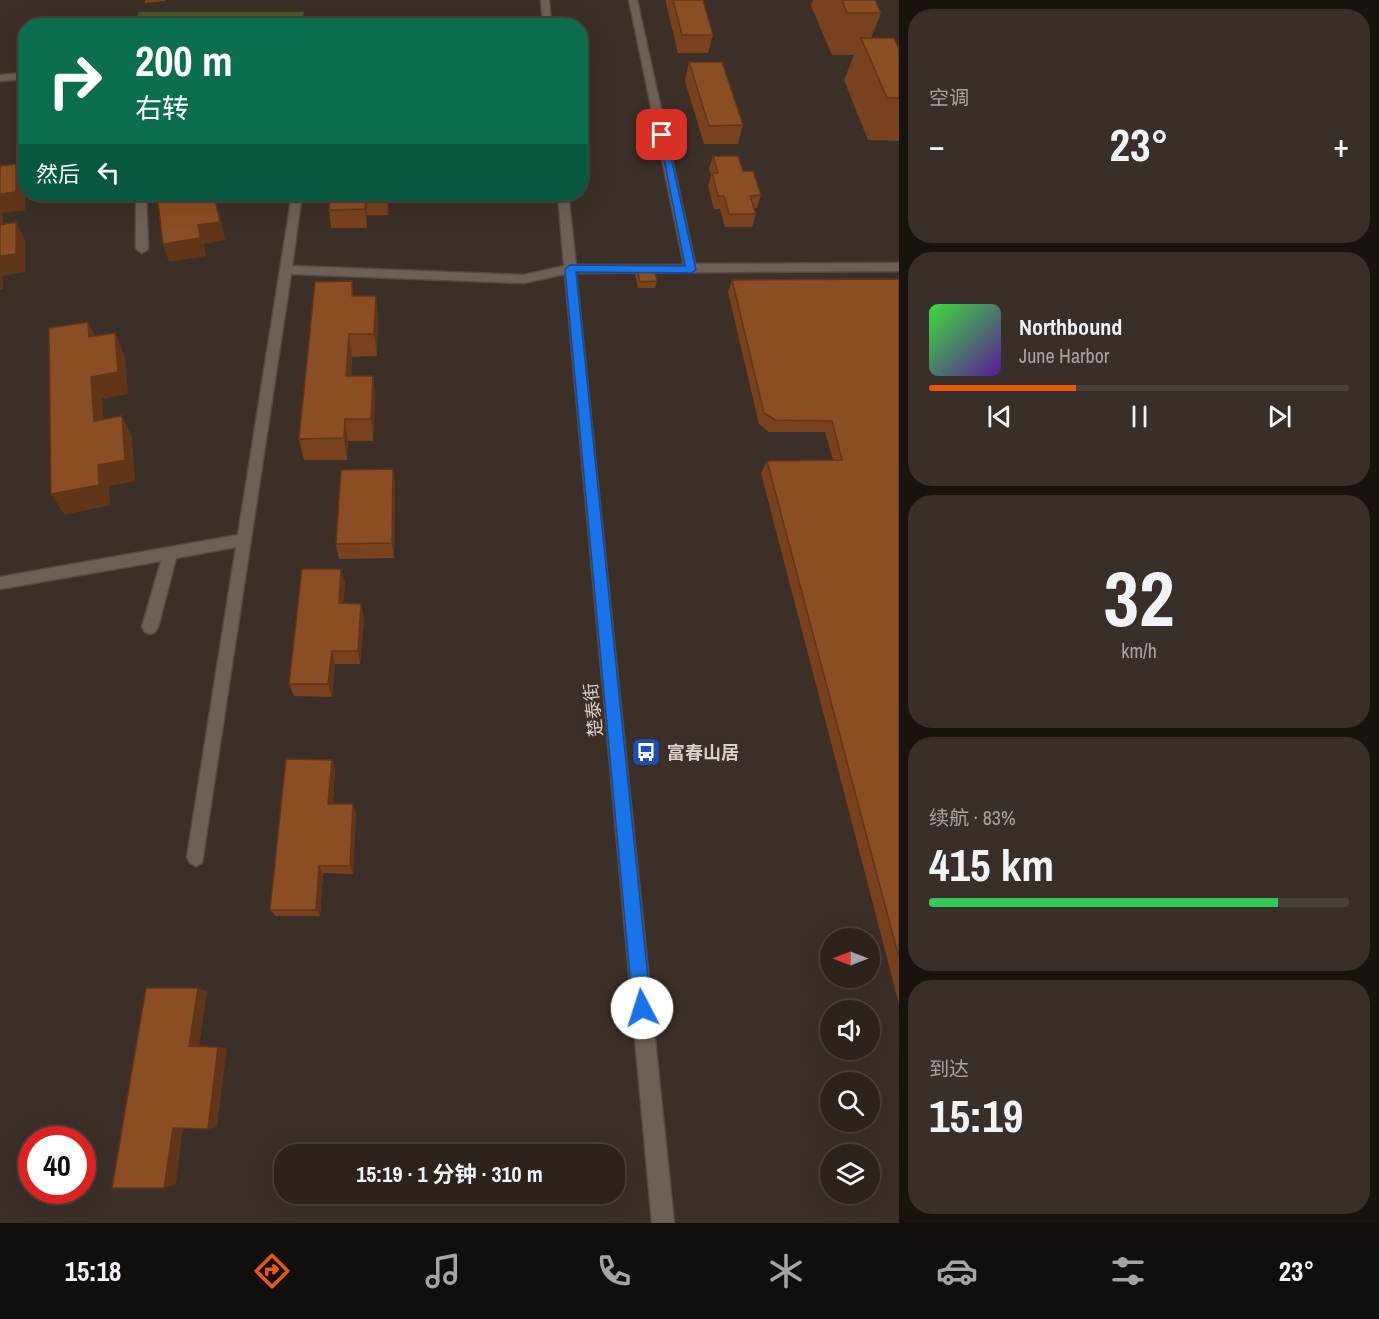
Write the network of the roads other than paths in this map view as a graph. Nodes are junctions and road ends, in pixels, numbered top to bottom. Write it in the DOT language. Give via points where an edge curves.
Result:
graph roads {
  1 [pos="545,0"];
  2 [pos="633,0"];
  3 [pos="546,18"];
  4 [pos="18,77"];
  5 [pos="0,78"];
  6 [pos="141,201"];
  7 [pos="296,201"];
  8 [pos="564,201"];
  9 [pos="141,249"];
  10 [pos="899,267"];
  11 [pos="570,269"];
  12 [pos="286,270"];
  13 [pos="691,270"];
  14 [pos="245,540"];
  15 [pos="170,553"];
  16 [pos="0,583"];
  17 [pos="150,627"];
  18 [pos="196,856"];
  19 [pos="663,1223"];
  1 -- 3 [label="street"];
  2 -- 13 [label="street"];
  4 -- 5 [label="street"];
  6 -- 9 [label="street"];
  7 -- 12 [label="street"];
  8 -- 11 [label="street, 楚泰街"];
  10 -- 13 [label="street"];
  11 -- 12 [label="street" via="524,279"];
  11 -- 13 [label="street"];
  11 -- 19 [label="street, 楚泰街"];
  12 -- 14 [label="street"];
  14 -- 15 [label="street"];
  14 -- 18 [label="street"];
  15 -- 16 [label="street"];
  15 -- 17 [label="street"];
}
